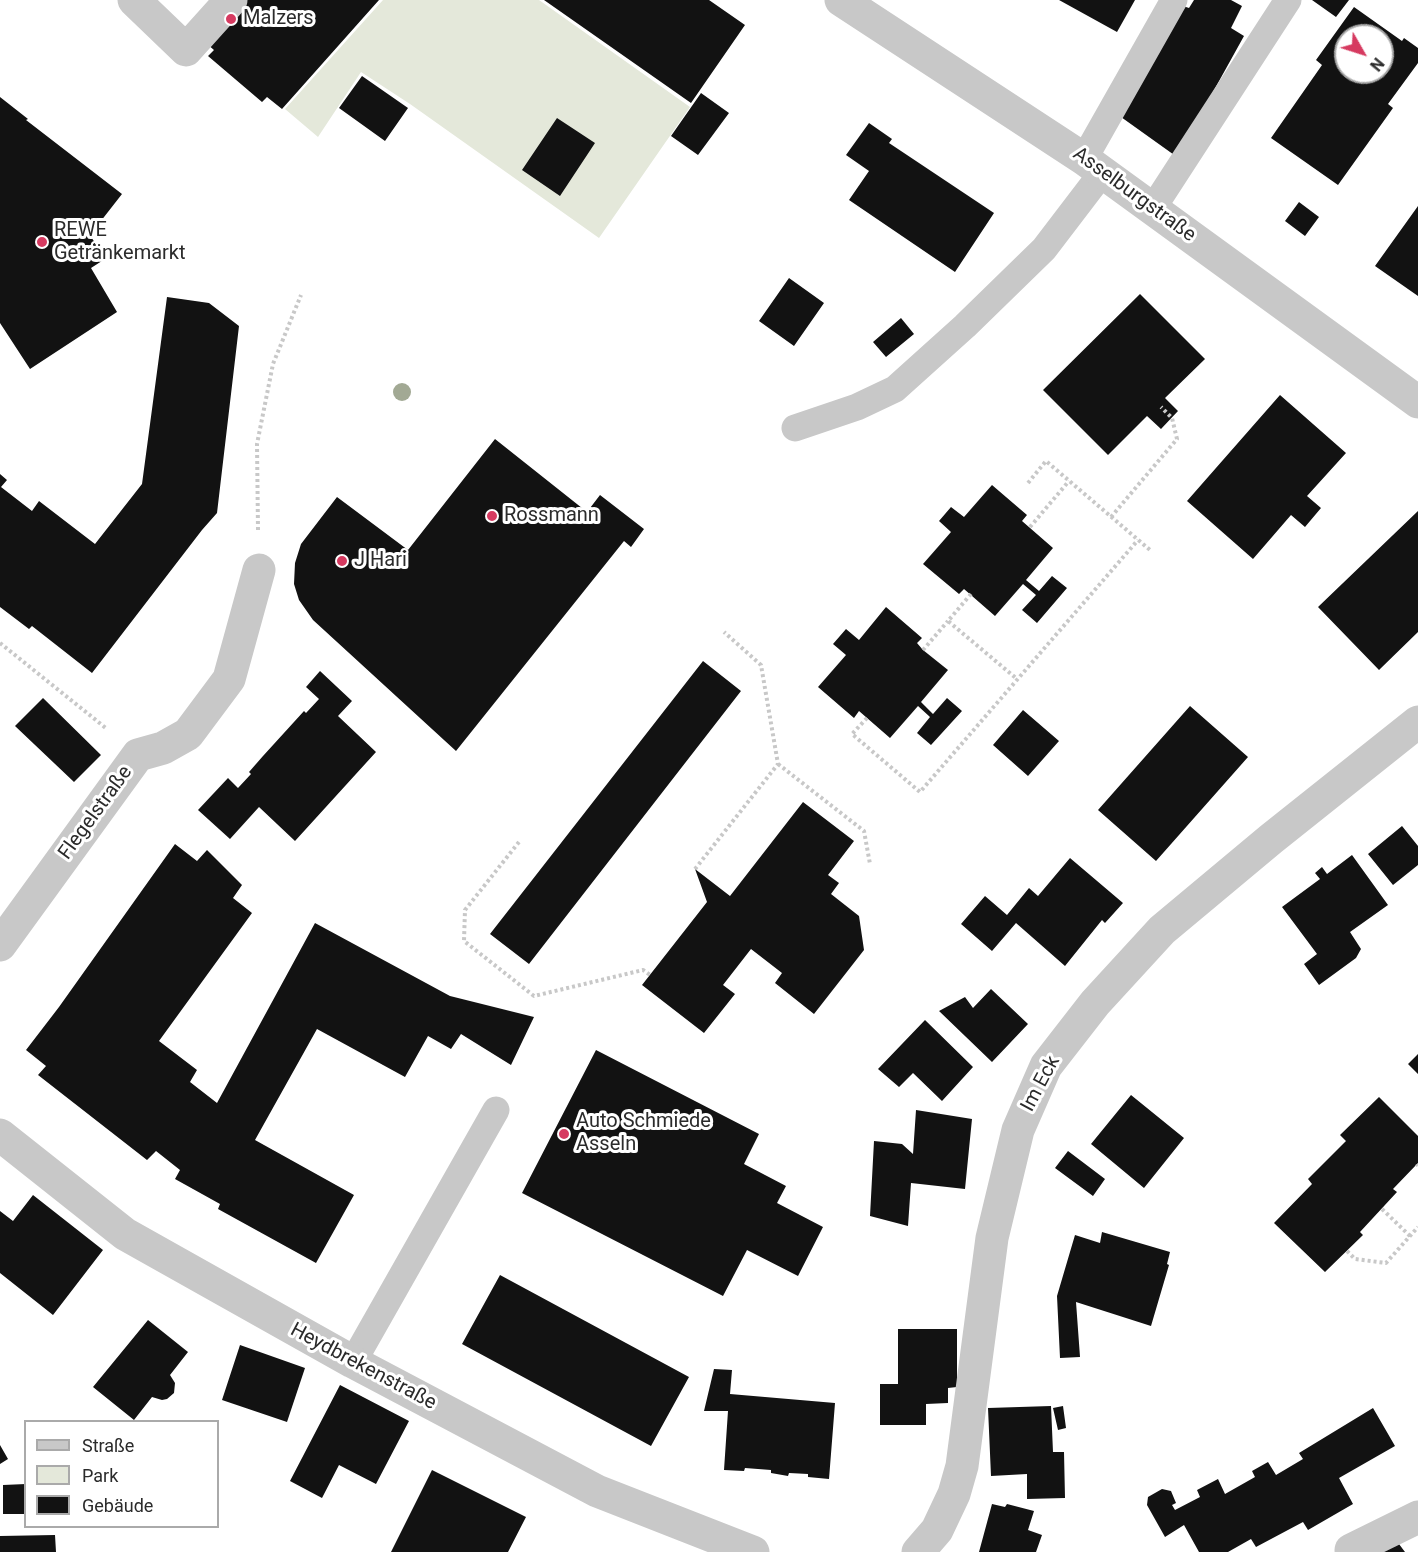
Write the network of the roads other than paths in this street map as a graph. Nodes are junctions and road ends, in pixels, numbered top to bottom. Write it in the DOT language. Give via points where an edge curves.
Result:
graph roads {
  1 [pos="134,0"];
  2 [pos="231,0"];
  3 [pos="841,0"];
  4 [pos="1174,0"];
  5 [pos="1288,0"];
  6 [pos="1093,166"];
  7 [pos="1153,208"];
  8 [pos="1418,402"];
  9 [pos="795,428"];
  10 [pos="259,570"];
  11 [pos="1418,722"];
  12 [pos="0,945"];
  13 [pos="496,1110"];
  14 [pos="0,1135"];
  15 [pos="353,1362"];
  16 [pos="1418,1517"];
  17 [pos="1351,1550"];
  18 [pos="753,1552"];
  19 [pos="918,1552"];
  1 -- 2 [label="street" via="186,50"];
  3 -- 6 [label="street, Asselburgstraße"];
  4 -- 6 [label="lane"];
  5 -- 7 [label="lane"];
  6 -- 7 [label="street, Asselburgstraße"];
  6 -- 9 [label="lane" via="1044,249 895,389"];
  7 -- 8 [label="street, Asselburgstraße"];
  10 -- 12 [label="street, Flegelstraße" via="230,679 188,734 163,748 138,755"];
  11 -- 19 [label="street, Im Eck" via="1162,930 1095,1003 1046,1066 1018,1130 992,1238 962,1466 937,1530"];
  13 -- 15 [label="lane"];
  14 -- 15 [label="street, Heydbrekenstraße" via="125,1234"];
  15 -- 18 [label="street, Heydbrekenstraße" via="597,1491"];
  16 -- 17 [label="street"];
}
